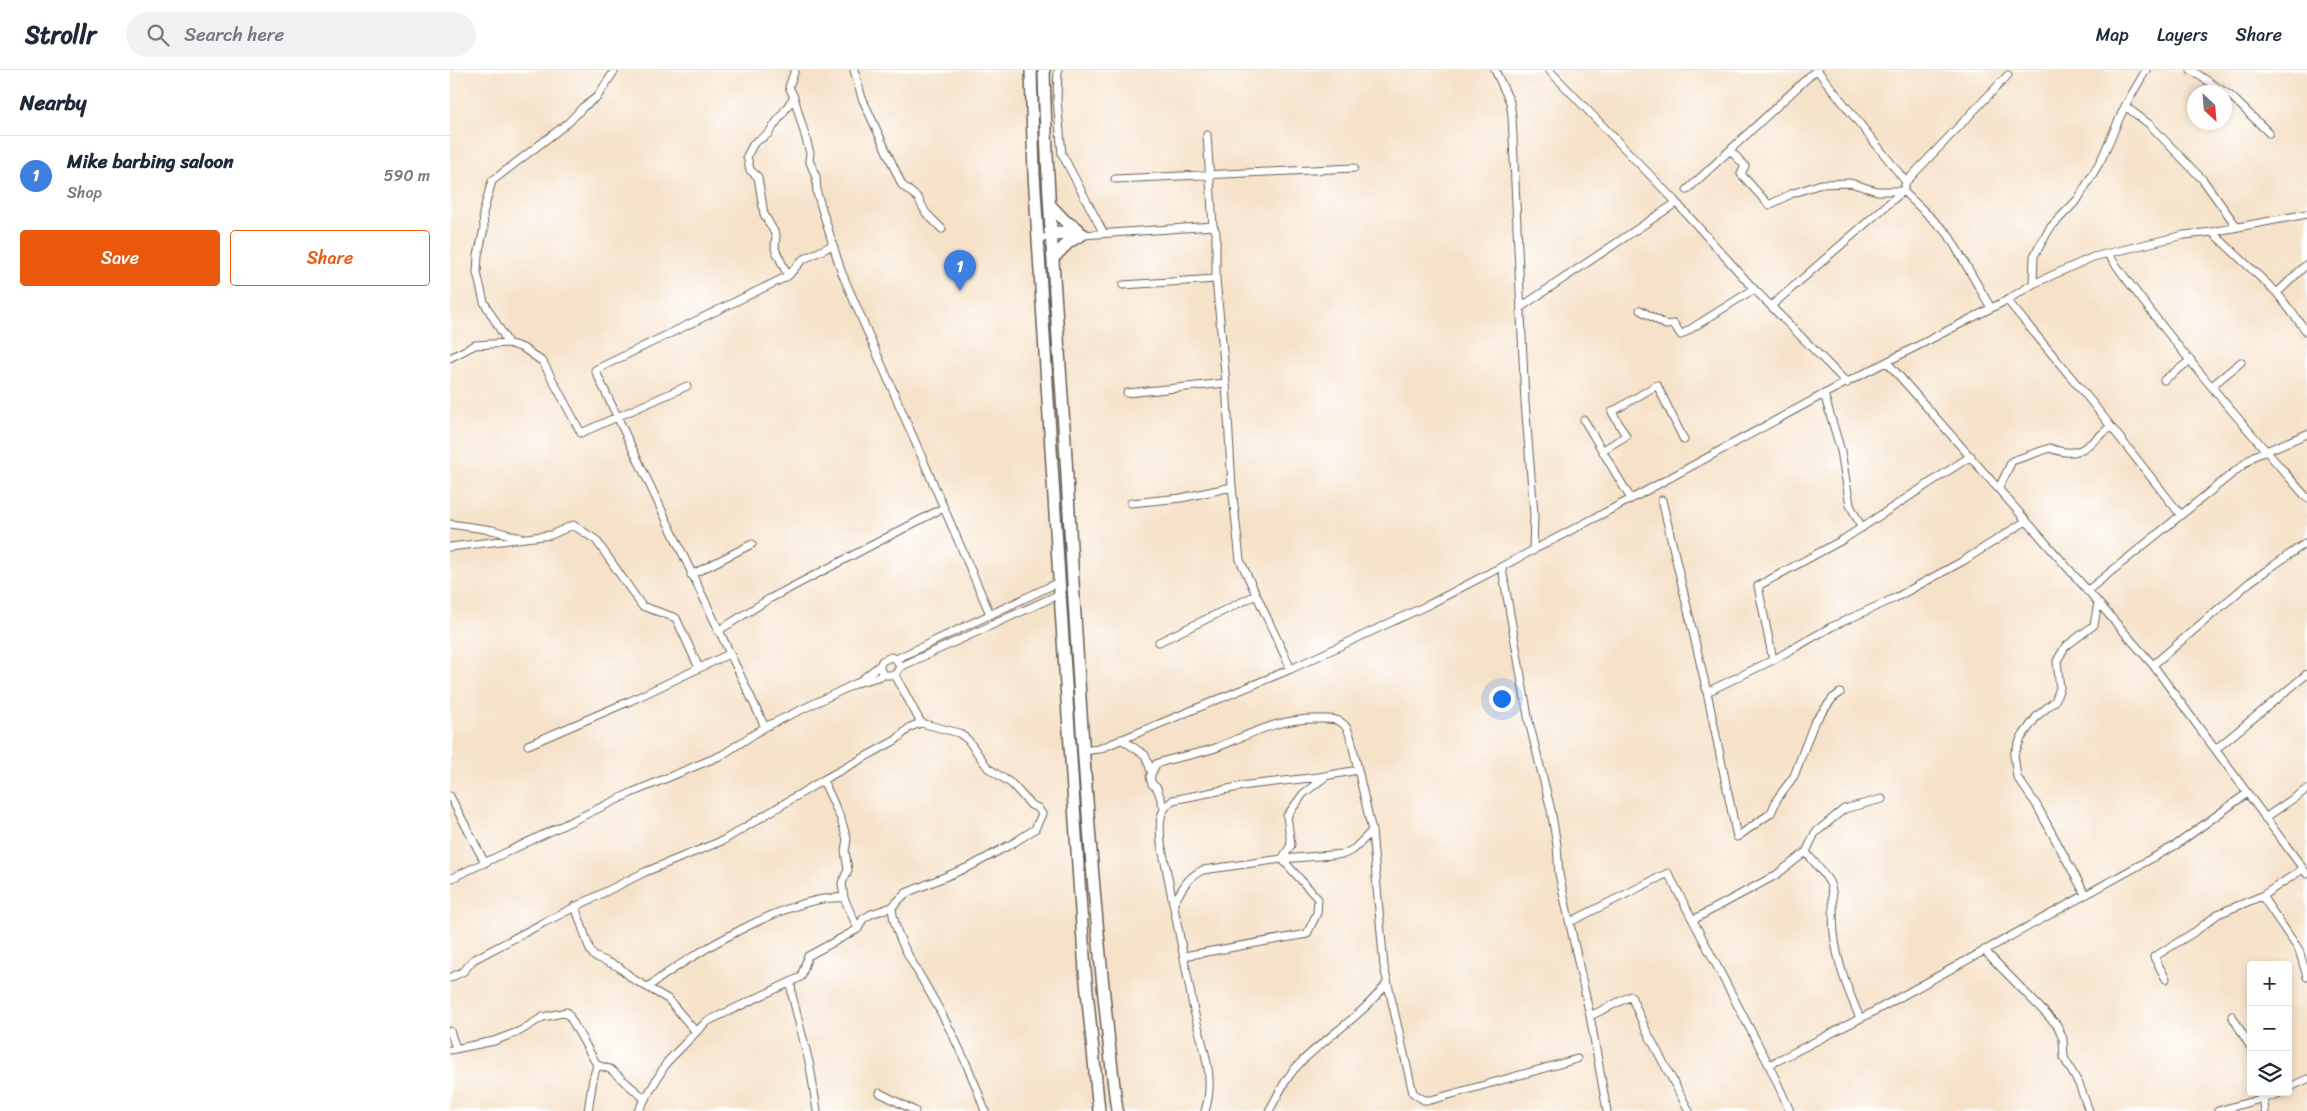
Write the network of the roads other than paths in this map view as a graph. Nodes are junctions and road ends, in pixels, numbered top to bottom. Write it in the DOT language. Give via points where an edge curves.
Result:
graph roads {
  1 [pos="615,70"];
  2 [pos="794,70"];
  3 [pos="854,70"];
  4 [pos="1031,70"];
  5 [pos="1044,70"];
  6 [pos="1058,70"];
  7 [pos="1495,70"];
  8 [pos="1549,70"];
  9 [pos="1817,70"];
  10 [pos="2146,70"];
  11 [pos="2192,70"];
  12 [pos="2008,75"];
  13 [pos="794,97"];
  14 [pos="2125,106"];
  15 [pos="2268,133"];
  16 [pos="1207,135"];
  17 [pos="1730,150"];
  18 [pos="1354,168"];
  19 [pos="1209,173"];
  20 [pos="1115,179"];
  21 [pos="1906,182"];
  22 [pos="1688,190"];
  23 [pos="1903,191"];
  24 [pos="1676,203"];
  25 [pos="1050,205"];
  26 [pos="2307,214"];
  27 [pos="1213,226"];
  28 [pos="2237,227"];
  29 [pos="942,229"];
  30 [pos="1081,232"];
  31 [pos="1101,232"];
  32 [pos="2212,232"];
  33 [pos="1052,234"];
  34 [pos="1039,235"];
  35 [pos="833,245"];
  36 [pos="2108,254"];
  37 [pos="1054,257"];
  38 [pos="2307,264"];
  39 [pos="788,276"];
  40 [pos="1216,279"];
  41 [pos="2033,284"];
  42 [pos="1123,285"];
  43 [pos="1754,289"];
  44 [pos="2277,293"];
  45 [pos="2007,300"];
  46 [pos="1771,306"];
  47 [pos="1521,307"];
  48 [pos="1991,308"];
  49 [pos="1640,310"];
  50 [pos="2307,332"];
  51 [pos="508,343"];
  52 [pos="450,358"];
  53 [pos="2191,360"];
  54 [pos="1887,362"];
  55 [pos="2242,362"];
  56 [pos="2164,380"];
  57 [pos="1226,383"];
  58 [pos="1848,383"];
  59 [pos="687,386"];
  60 [pos="2212,386"];
  61 [pos="1127,393"];
  62 [pos="1824,394"];
  63 [pos="617,417"];
  64 [pos="1584,420"];
  65 [pos="2110,427"];
  66 [pos="2307,434"];
  67 [pos="1684,440"];
  68 [pos="1603,450"];
  69 [pos="2266,452"];
  70 [pos="1971,456"];
  71 [pos="1232,487"];
  72 [pos="1999,488"];
  73 [pos="2307,498"];
  74 [pos="1631,499"];
  75 [pos="1662,500"];
  76 [pos="1131,503"];
  77 [pos="943,508"];
  78 [pos="2180,514"];
  79 [pos="2026,520"];
  80 [pos="450,524"];
  81 [pos="1862,528"];
  82 [pos="520,538"];
  83 [pos="2307,542"];
  84 [pos="752,544"];
  85 [pos="450,547"];
  86 [pos="1533,551"];
  87 [pos="1502,568"];
  88 [pos="692,575"];
  89 [pos="1059,582"];
  90 [pos="2087,591"];
  91 [pos="1060,594"];
  92 [pos="1256,596"];
  93 [pos="2098,603"];
  94 [pos="990,614"];
  95 [pos="718,631"];
  96 [pos="1159,642"];
  97 [pos="729,654"];
  98 [pos="896,659"];
  99 [pos="1773,660"];
  100 [pos="880,665"];
  101 [pos="2153,665"];
  102 [pos="900,667"];
  103 [pos="699,668"];
  104 [pos="1291,669"];
  105 [pos="2307,674"];
  106 [pos="885,675"];
  107 [pos="895,675"];
  108 [pos="858,683"];
  109 [pos="1707,692"];
  110 [pos="1840,693"];
  111 [pos="921,722"];
  112 [pos="765,727"];
  113 [pos="1121,739"];
  114 [pos="528,745"];
  115 [pos="2216,749"];
  116 [pos="1082,751"];
  117 [pos="1358,770"];
  118 [pos="1151,771"];
  119 [pos="1327,776"];
  120 [pos="823,780"];
  121 [pos="2307,789"];
  122 [pos="2246,794"];
  123 [pos="450,796"];
  124 [pos="1882,799"];
  125 [pos="1164,808"];
  126 [pos="2265,818"];
  127 [pos="1372,832"];
  128 [pos="1806,852"];
  129 [pos="1282,859"];
  130 [pos="485,864"];
  131 [pos="2305,871"];
  132 [pos="450,879"];
  133 [pos="2085,894"];
  134 [pos="2262,896"];
  135 [pos="844,898"];
  136 [pos="1174,903"];
  137 [pos="575,906"];
  138 [pos="892,907"];
  139 [pos="1693,920"];
  140 [pos="1570,922"];
  141 [pos="858,929"];
  142 [pos="1984,950"];
  143 [pos="1184,956"];
  144 [pos="2307,977"];
  145 [pos="450,978"];
  146 [pos="2166,979"];
  147 [pos="791,983"];
  148 [pos="1387,983"];
  149 [pos="648,987"];
  150 [pos="1590,1016"];
  151 [pos="2232,1016"];
  152 [pos="1860,1018"];
  153 [pos="450,1031"];
  154 [pos="696,1032"];
  155 [pos="2247,1041"];
  156 [pos="453,1049"];
  157 [pos="1577,1059"];
  158 [pos="597,1065"];
  159 [pos="1769,1065"];
  160 [pos="2307,1079"];
  161 [pos="2292,1086"];
  162 [pos="880,1093"];
  163 [pos="2269,1096"];
  164 [pos="2263,1098"];
  165 [pos="645,1099"];
  166 [pos="588,1111"];
  167 [pos="638,1111"];
  168 [pos="817,1111"];
  169 [pos="915,1111"];
  170 [pos="985,1111"];
  171 [pos="1099,1111"];
  172 [pos="1117,1111"];
  173 [pos="1205,1111"];
  174 [pos="1270,1111"];
  175 [pos="1607,1111"];
  176 [pos="1689,1111"];
  177 [pos="1790,1111"];
  178 [pos="2090,1111"];
  179 [pos="2218,1111"];
  180 [pos="2265,1111"];
  1 -- 51 [label="street" via="597,97 492,181 483,213 484,229 477,273 484,302"];
  2 -- 13 [label="street" via="789,87"];
  3 -- 29 [label="street" via="862,98 902,185 918,198 926,213"];
  4 -- 34 [label="highway"];
  5 -- 25 [label="highway"];
  6 -- 31 [label="street" via="1062,154"];
  7 -- 47 [label="street" via="1510,102 1512,116"];
  8 -- 24 [label="street"];
  9 -- 17 [label="street"];
  9 -- 21 [label="street"];
  10 -- 14 [label="street"];
  11 -- 15 [label="street" via="2232,97"];
  12 -- 21 [label="street"];
  13 -- 35 [label="street"];
  13 -- 39 [label="street" via="768,134 754,143 747,156 750,170 758,177 764,214 776,235 776,249"];
  14 -- 28 [label="street" via="2149,124 2203,180"];
  14 -- 41 [label="street" via="2101,160 2078,199 2050,228 2034,256"];
  16 -- 19 [label="street"];
  17 -- 22 [label="street"];
  17 -- 23 [label="street" via="1745,166 1741,174 1769,205 1821,184"];
  18 -- 19 [label="street"];
  19 -- 20 [label="street"];
  19 -- 27 [label="street"];
  21 -- 23 [label="street"];
  23 -- 46 [label="street"];
  23 -- 48 [label="street" via="1948,234"];
  24 -- 43 [label="street"];
  24 -- 47 [label="street"];
  25 -- 30 [label="highway"];
  25 -- 33 [label="highway"];
  26 -- 28 [label="street"];
  27 -- 31 [label="street"];
  27 -- 40 [label="street" via="1216,232"];
  28 -- 32 [label="street"];
  30 -- 31 [label="street"];
  30 -- 33 [label="street"];
  30 -- 37 [label="highway"];
  32 -- 36 [label="street" via="2145,243"];
  32 -- 44 [label="street"];
  33 -- 34 [label="street"];
  33 -- 37 [label="highway"];
  34 -- 89 [label="highway"];
  35 -- 39 [label="street" via="802,260"];
  35 -- 77 [label="street" via="856,308"];
  36 -- 41 [label="street" via="2093,257"];
  36 -- 53 [label="street"];
  37 -- 116 [label="highway"];
  38 -- 44 [label="street"];
  39 -- 63 [label="street" via="595,370"];
  40 -- 42 [label="street"];
  40 -- 57 [label="street"];
  41 -- 45 [label="street"];
  43 -- 46 [label="street"];
  43 -- 49 [label="street" via="1681,335 1674,324 1666,325"];
  44 -- 50 [label="street"];
  45 -- 48 [label="street"];
  45 -- 65 [label="street"];
  46 -- 58 [label="street"];
  47 -- 86 [label="street" via="1534,514"];
  48 -- 54 [label="street"];
  51 -- 52 [label="street" via="475,345"];
  51 -- 63 [label="street" via="523,348 543,362 580,433"];
  53 -- 56 [label="street"];
  53 -- 60 [label="street"];
  54 -- 58 [label="street"];
  54 -- 70 [label="street"];
  55 -- 60 [label="street"];
  57 -- 61 [label="street"];
  57 -- 71 [label="street"];
  58 -- 62 [label="street"];
  59 -- 63 [label="street"];
  60 -- 69 [label="street"];
  62 -- 74 [label="street"];
  62 -- 81 [label="street" via="1841,451 1850,504"];
  63 -- 88 [label="street"];
  64 -- 68 [label="street"];
  65 -- 72 [label="street" via="2075,454 2050,448 2012,461"];
  65 -- 78 [label="street"];
  66 -- 69 [label="street"];
  67 -- 68 [label="street" via="1657,386 1612,412 1626,436"];
  68 -- 74 [label="street"];
  69 -- 73 [label="street"];
  69 -- 78 [label="street" via="2254,456"];
  70 -- 72 [label="street"];
  70 -- 81 [label="street"];
  71 -- 76 [label="street" via="1181,498"];
  71 -- 92 [label="street" via="1240,560"];
  72 -- 79 [label="street"];
  74 -- 86 [label="street"];
  75 -- 109 [label="street"];
  77 -- 94 [label="street"];
  77 -- 95 [label="street" via="769,599"];
  78 -- 90 [label="street"];
  79 -- 90 [label="street"];
  79 -- 99 [label="street" via="1985,548 1895,598 1831,627"];
  80 -- 82 [label="street"];
  81 -- 99 [label="street" via="1758,586"];
  82 -- 85 [label="street"];
  82 -- 103 [label="street" via="551,535 573,525 596,540 642,606 676,618"];
  83 -- 101 [label="street" via="2250,582"];
  84 -- 88 [label="street"];
  86 -- 87 [label="street"];
  87 -- 104 [label="street"];
  87 -- 140 [label="street" via="1529,722 1550,810"];
  88 -- 95 [label="street"];
  89 -- 91 [label="highway"];
  89 -- 94 [label="street"];
  90 -- 93 [label="street"];
  91 -- 102 [label="street"];
  91 -- 171 [label="highway" via="1085,971"];
  92 -- 96 [label="street"];
  92 -- 104 [label="street"];
  93 -- 101 [label="street"];
  93 -- 133 [label="street" via="2094,625 2066,647 2057,661 2060,688 2055,701 2037,716 2021,738 2014,755 2017,777 2036,804"];
  94 -- 98 [label="street"];
  95 -- 97 [label="street"];
  97 -- 103 [label="street"];
  97 -- 112 [label="street"];
  98 -- 100 [label="street" via="886,658"];
  98 -- 102 [label="street"];
  99 -- 109 [label="street"];
  100 -- 106 [label="street"];
  100 -- 108 [label="street"];
  101 -- 115 [label="street"];
  102 -- 107 [label="street"];
  103 -- 114 [label="street"];
  104 -- 113 [label="street"];
  105 -- 115 [label="street"];
  106 -- 107 [label="street"];
  106 -- 108 [label="street"];
  107 -- 111 [label="street"];
  108 -- 112 [label="street"];
  109 -- 110 [label="street" via="1736,837 1771,813 1794,776 1814,723"];
  111 -- 120 [label="street" via="896,740"];
  111 -- 138 [label="street" via="959,733 988,768 1012,784 1042,814 1035,830 971,866 906,893"];
  112 -- 130 [label="street" via="722,755 631,793"];
  113 -- 116 [label="street"];
  113 -- 118 [label="street" via="1145,755"];
  115 -- 122 [label="street"];
  116 -- 172 [label="highway"];
  117 -- 118 [label="street" via="1348,728 1330,719 1310,719 1272,724 1218,747 1156,764"];
  117 -- 119 [label="street"];
  117 -- 127 [label="street"];
  118 -- 125 [label="street" via="1152,784 1157,788"];
  119 -- 125 [label="street" via="1248,785 1173,800"];
  119 -- 129 [label="street" via="1303,794 1287,816 1291,845"];
  120 -- 135 [label="street" via="848,840 845,850 848,870 842,883"];
  120 -- 137 [label="street" via="724,840"];
  121 -- 126 [label="street"];
  122 -- 126 [label="street"];
  122 -- 133 [label="street" via="2176,845"];
  123 -- 130 [label="street"];
  124 -- 128 [label="street" via="1844,809 1815,833"];
  125 -- 136 [label="street" via="1159,818"];
  126 -- 131 [label="street"];
  127 -- 129 [label="street" via="1344,854"];
  127 -- 148 [label="street"];
  128 -- 139 [label="street" via="1776,875"];
  128 -- 152 [label="street" via="1830,884 1838,961"];
  129 -- 136 [label="street" via="1193,874"];
  129 -- 143 [label="street" via="1318,899 1317,913 1307,934"];
  130 -- 132 [label="street"];
  131 -- 134 [label="street"];
  133 -- 142 [label="street"];
  134 -- 144 [label="street" via="2299,950"];
  134 -- 146 [label="street" via="2218,914 2154,957"];
  135 -- 141 [label="street"];
  135 -- 149 [label="street" via="798,904 764,919 695,954"];
  136 -- 143 [label="street"];
  137 -- 145 [label="street" via="473,960 464,971"];
  137 -- 149 [label="street" via="594,956 619,967"];
  138 -- 141 [label="street" via="863,919"];
  138 -- 170 [label="street" via="897,929 911,960 969,1070"];
  139 -- 140 [label="street" via="1668,873"];
  139 -- 159 [label="street"];
  140 -- 150 [label="street"];
  141 -- 147 [label="street" via="808,956 800,977"];
  142 -- 152 [label="street"];
  142 -- 178 [label="street" via="2058,1025 2064,1058"];
  143 -- 173 [label="street" via="1210,1073 1209,1100"];
  147 -- 154 [label="street" via="706,1022"];
  147 -- 168 [label="street" via="814,1082"];
  148 -- 157 [label="street" via="1411,1087 1413,1093 1424,1100"];
  148 -- 174 [label="street" via="1356,1016 1301,1062 1283,1085"];
  149 -- 154 [label="street" via="668,999"];
  150 -- 175 [label="street"];
  150 -- 176 [label="street" via="1631,996"];
  151 -- 155 [label="street"];
  152 -- 159 [label="street"];
  153 -- 156 [label="street"];
  154 -- 165 [label="street" via="667,1062"];
  156 -- 158 [label="street" via="494,1041 543,1017 567,1012"];
  158 -- 165 [label="street" via="610,1069"];
  158 -- 166 [label="street"];
  159 -- 177 [label="street"];
  160 -- 161 [label="street"];
  162 -- 169 [label="street"];
  163 -- 164 [label="street"];
  164 -- 179 [label="street"];
  164 -- 180 [label="street"];
  165 -- 167 [label="street"];
}
